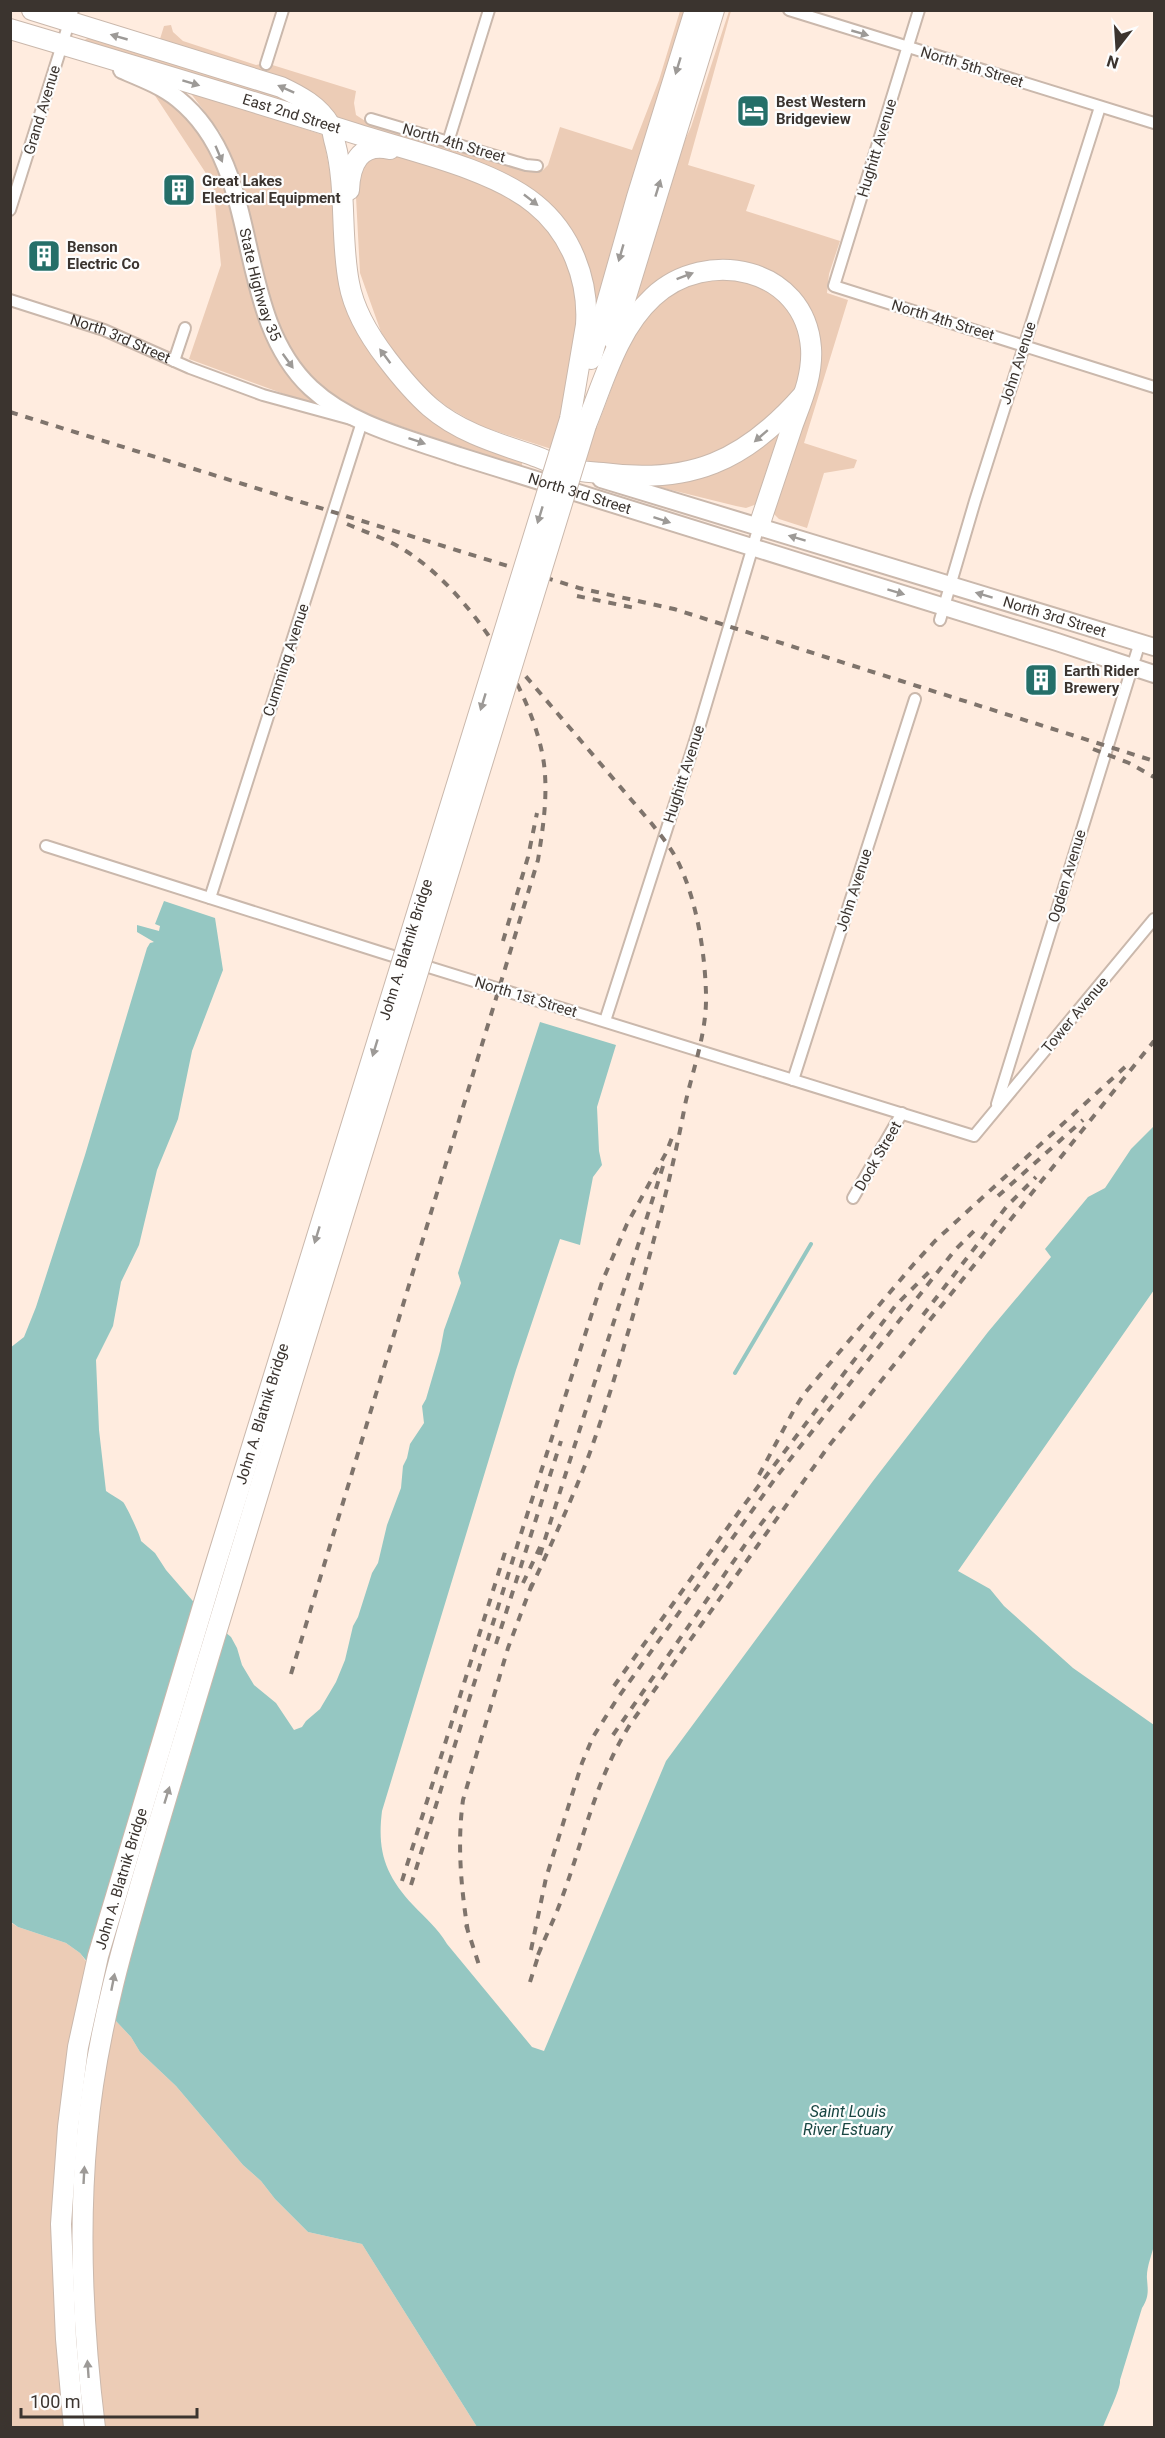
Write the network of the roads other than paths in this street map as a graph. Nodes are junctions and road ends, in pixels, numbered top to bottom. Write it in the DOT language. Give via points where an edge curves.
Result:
graph roads {
  1 [pos="32,10"];
  2 [pos="283,10"];
  3 [pos="489,10"];
  4 [pos="695,10"];
  5 [pos="714,10"];
  6 [pos="789,10"];
  7 [pos="919,10"];
  8 [pos="71,16"];
  9 [pos="10,29"];
  10 [pos="69,46"];
  11 [pos="908,47"];
  12 [pos="266,64"];
  13 [pos="1100,106"];
  14 [pos="371,119"];
  15 [pos="1155,123"];
  16 [pos="330,125"];
  17 [pos="448,142"];
  18 [pos="537,166"];
  19 [pos="479,173"];
  20 [pos="10,210"];
  21 [pos="834,286"];
  22 [pos="10,300"];
  23 [pos="360,315"];
  24 [pos="185,328"];
  25 [pos="1024,346"];
  26 [pos="174,361"];
  27 [pos="1155,387"];
  28 [pos="803,395"];
  29 [pos="362,422"];
  30 [pos="578,422"];
  31 [pos="576,471"];
  32 [pos="759,526"];
  33 [pos="753,549"];
  34 [pos="951,585"];
  35 [pos="943,613"];
  36 [pos="1147,644"];
  37 [pos="1132,668"];
  38 [pos="1155,674"];
  39 [pos="915,699"];
  40 [pos="46,846"];
  41 [pos="210,898"];
  42 [pos="1155,919"];
  43 [pos="605,1021"];
  44 [pos="793,1080"];
  45 [pos="995,1110"];
  46 [pos="903,1113"];
  47 [pos="853,1198"];
  48 [pos="74,2427"];
  49 [pos="95,2427"];
  1 -- 8 [label="highway, East 2nd Street"];
  2 -- 12 [label="street"];
  3 -- 17 [label="street"];
  4 -- 30 [label="highway, one-way" via="637,197"];
  30 -- 5 [label="highway, one-way"];
  6 -- 11 [label="street, North 5th Street, one-way"];
  7 -- 11 [label="street, Hughitt Avenue"];
  8 -- 10 [label="street, Grand Avenue"];
  16 -- 8 [label="highway, East 2nd Street, one-way" via="314,106 281,87"];
  9 -- 10 [label="highway, East 2nd Street"];
  10 -- 16 [label="highway, East 2nd Street, one-way"];
  10 -- 20 [label="street, Grand Avenue"];
  10 -- 29 [label="main road, State Highway 35, one-way" via="168,92 191,111 215,144 232,186 278,345 313,389"];
  11 -- 13 [label="street, North 5th Street"];
  11 -- 21 [label="street, Hughitt Avenue"];
  13 -- 15 [label="street, North 5th Street"];
  13 -- 25 [label="street, John Avenue"];
  14 -- 17 [label="street, North 4th Street"];
  16 -- 19 [label="highway"];
  16 -- 23 [label="highway" via="339,166 349,284"];
  17 -- 18 [label="street, North 4th Street"];
  19 -- 23 [label="highway" via="384,148 368,149 359,155 351,170 350,194"];
  19 -- 30 [label="highway, one-way" via="523,194 543,211 567,241 581,274 586,325"];
  21 -- 25 [label="street, North 4th Street"];
  22 -- 26 [label="street, North 3rd Street" via="104,330"];
  31 -- 23 [label="highway, North 3rd Street, one-way" via="492,442 444,418 381,352"];
  24 -- 26 [label="street"];
  25 -- 27 [label="street, North 4th Street"];
  25 -- 34 [label="street, John Avenue"];
  26 -- 29 [label="street, North 3rd Street" via="274,398"];
  30 -- 28 [label="highway, one-way" via="640,309 671,282 706,270 729,268 765,278 795,303 811,347"];
  28 -- 31 [label="highway, one-way" via="756,441 714,464 650,475"];
  28 -- 32 [label="highway"];
  29 -- 33 [label="main road, North 3rd Street, one-way"];
  29 -- 41 [label="street, Cumming Avenue"];
  30 -- 48 [label="highway, John A. Blatnik Bridge, one-way, bridge" via="215,1565 98,1956 78,2048 62,2224"];
  49 -- 30 [label="highway, John A. Blatnik Bridge, one-way, bridge" via="83,2276 83,2199 87,2131 117,1962"];
  31 -- 32 [label="main road, North 3rd Street"];
  32 -- 33 [label="street, Hughitt Avenue"];
  34 -- 32 [label="main road, North 3rd Street, one-way"];
  33 -- 35 [label="main road, North 3rd Street, one-way"];
  33 -- 43 [label="street, Hughitt Avenue"];
  34 -- 35 [label="street, John Avenue"];
  36 -- 34 [label="main road, North 3rd Street, one-way"];
  35 -- 37 [label="main road, North 3rd Street"];
  36 -- 37 [label="street, Ogden Avenue"];
  37 -- 38 [label="main road, North 3rd Street"];
  37 -- 45 [label="street, Ogden Avenue"];
  39 -- 44 [label="street, John Avenue"];
  40 -- 41 [label="street, North 1st Street"];
  41 -- 43 [label="street, North 1st Street"];
  42 -- 45 [label="street, Tower Avenue"];
  43 -- 44 [label="street, North 1st Street"];
  44 -- 46 [label="street, North 1st Street"];
  45 -- 46 [label="street, North 1st Street" via="974,1136"];
  46 -- 47 [label="street, Dock Street"];
}
